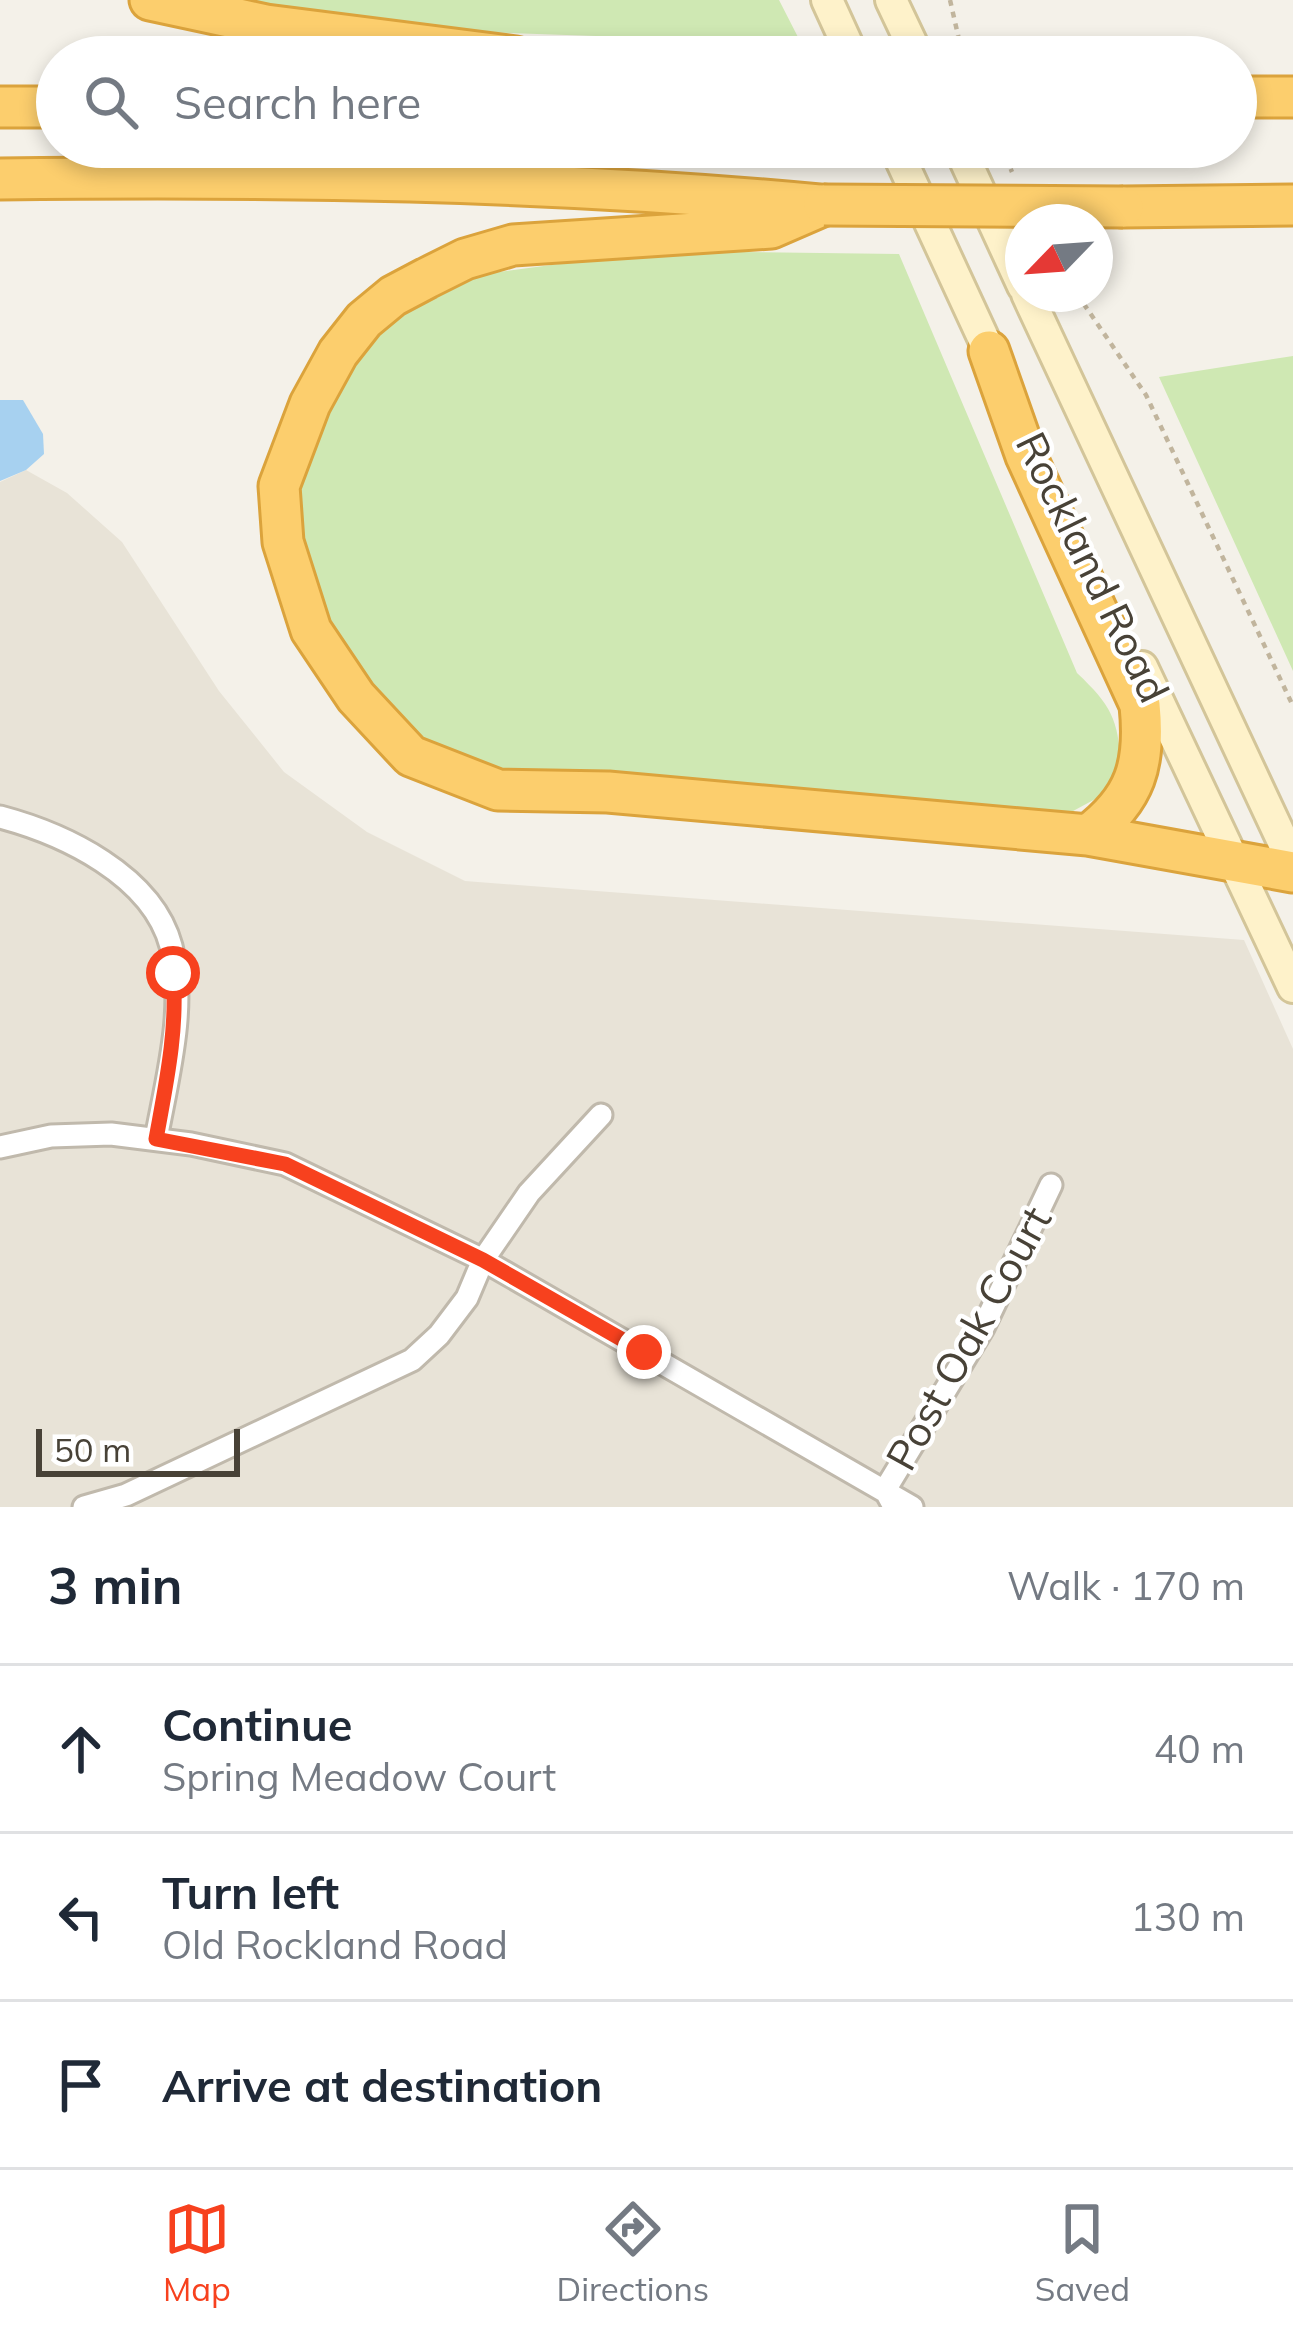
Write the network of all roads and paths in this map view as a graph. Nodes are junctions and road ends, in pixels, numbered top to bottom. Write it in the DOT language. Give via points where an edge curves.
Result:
graph roads {
  1 [pos="151,0"];
  2 [pos="827,0"];
  3 [pos="891,0"];
  4 [pos="950,0"];
  5 [pos="352,36"];
  6 [pos="843,36"];
  7 [pos="908,36"];
  8 [pos="958,36"];
  9 [pos="1257,97"];
  10 [pos="1293,97"];
  11 [pos="0,107"];
  12 [pos="36,107"];
  13 [pos="905,168"];
  14 [pos="969,168"];
  15 [pos="0,179"];
  16 [pos="824,205"];
  17 [pos="1293,205"];
  18 [pos="1005,247"];
  19 [pos="1035,312"];
  20 [pos="1089,312"];
  21 [pos="989,352"];
  22 [pos="1293,706"];
  23 [pos="0,817"];
  24 [pos="1088,835"];
  25 [pos="1234,861"];
  26 [pos="1293,867"];
  27 [pos="1293,986"];
  28 [pos="602,1114"];
  29 [pos="156,1139"];
  30 [pos="0,1147"];
  31 [pos="1051,1185"];
  32 [pos="483,1260"];
  33 [pos="890,1499"];
  34 [pos="84,1507"];
  35 [pos="912,1507"];
  1 -- 5 [label="highway"];
  2 -- 6 [label="main road"];
  3 -- 7 [label="main road"];
  4 -- 8 [label="path"];
  9 -- 10 [label="highway"];
  11 -- 12 [label="highway"];
  13 -- 21 [label="main road, Rockland Road"];
  14 -- 18 [label="main road"];
  15 -- 16 [label="highway" via="308,178"];
  16 -- 17 [label="highway, bridge"];
  16 -- 24 [label="highway" via="771,228 514,245 427,278 364,320 310,404 279,487 283,542 311,630 356,697 411,756 498,790 608,792"];
  19 -- 26 [label="main road, Rockland Road"];
  20 -- 22 [label="path" via="1146,395"];
  21 -- 24 [label="highway" via="1026,457 1140,705 1143,750 1129,794"];
  21 -- 25 [label="main road, Rockland Road"];
  23 -- 29 [label="street" via="36,826 106,865 149,901 171,945 176,1000"];
  24 -- 25 [label="highway"];
  25 -- 26 [label="highway"];
  25 -- 27 [label="main road, Rockland Road"];
  28 -- 32 [label="street" via="529,1193"];
  29 -- 30 [label="street" via="51,1136"];
  29 -- 32 [label="street" via="285,1164"];
  31 -- 33 [label="street, Post Oak Court"];
  32 -- 33 [label="street"];
  32 -- 34 [label="street" via="466,1298 412,1360 126,1495"];
  33 -- 35 [label="street"];
}
